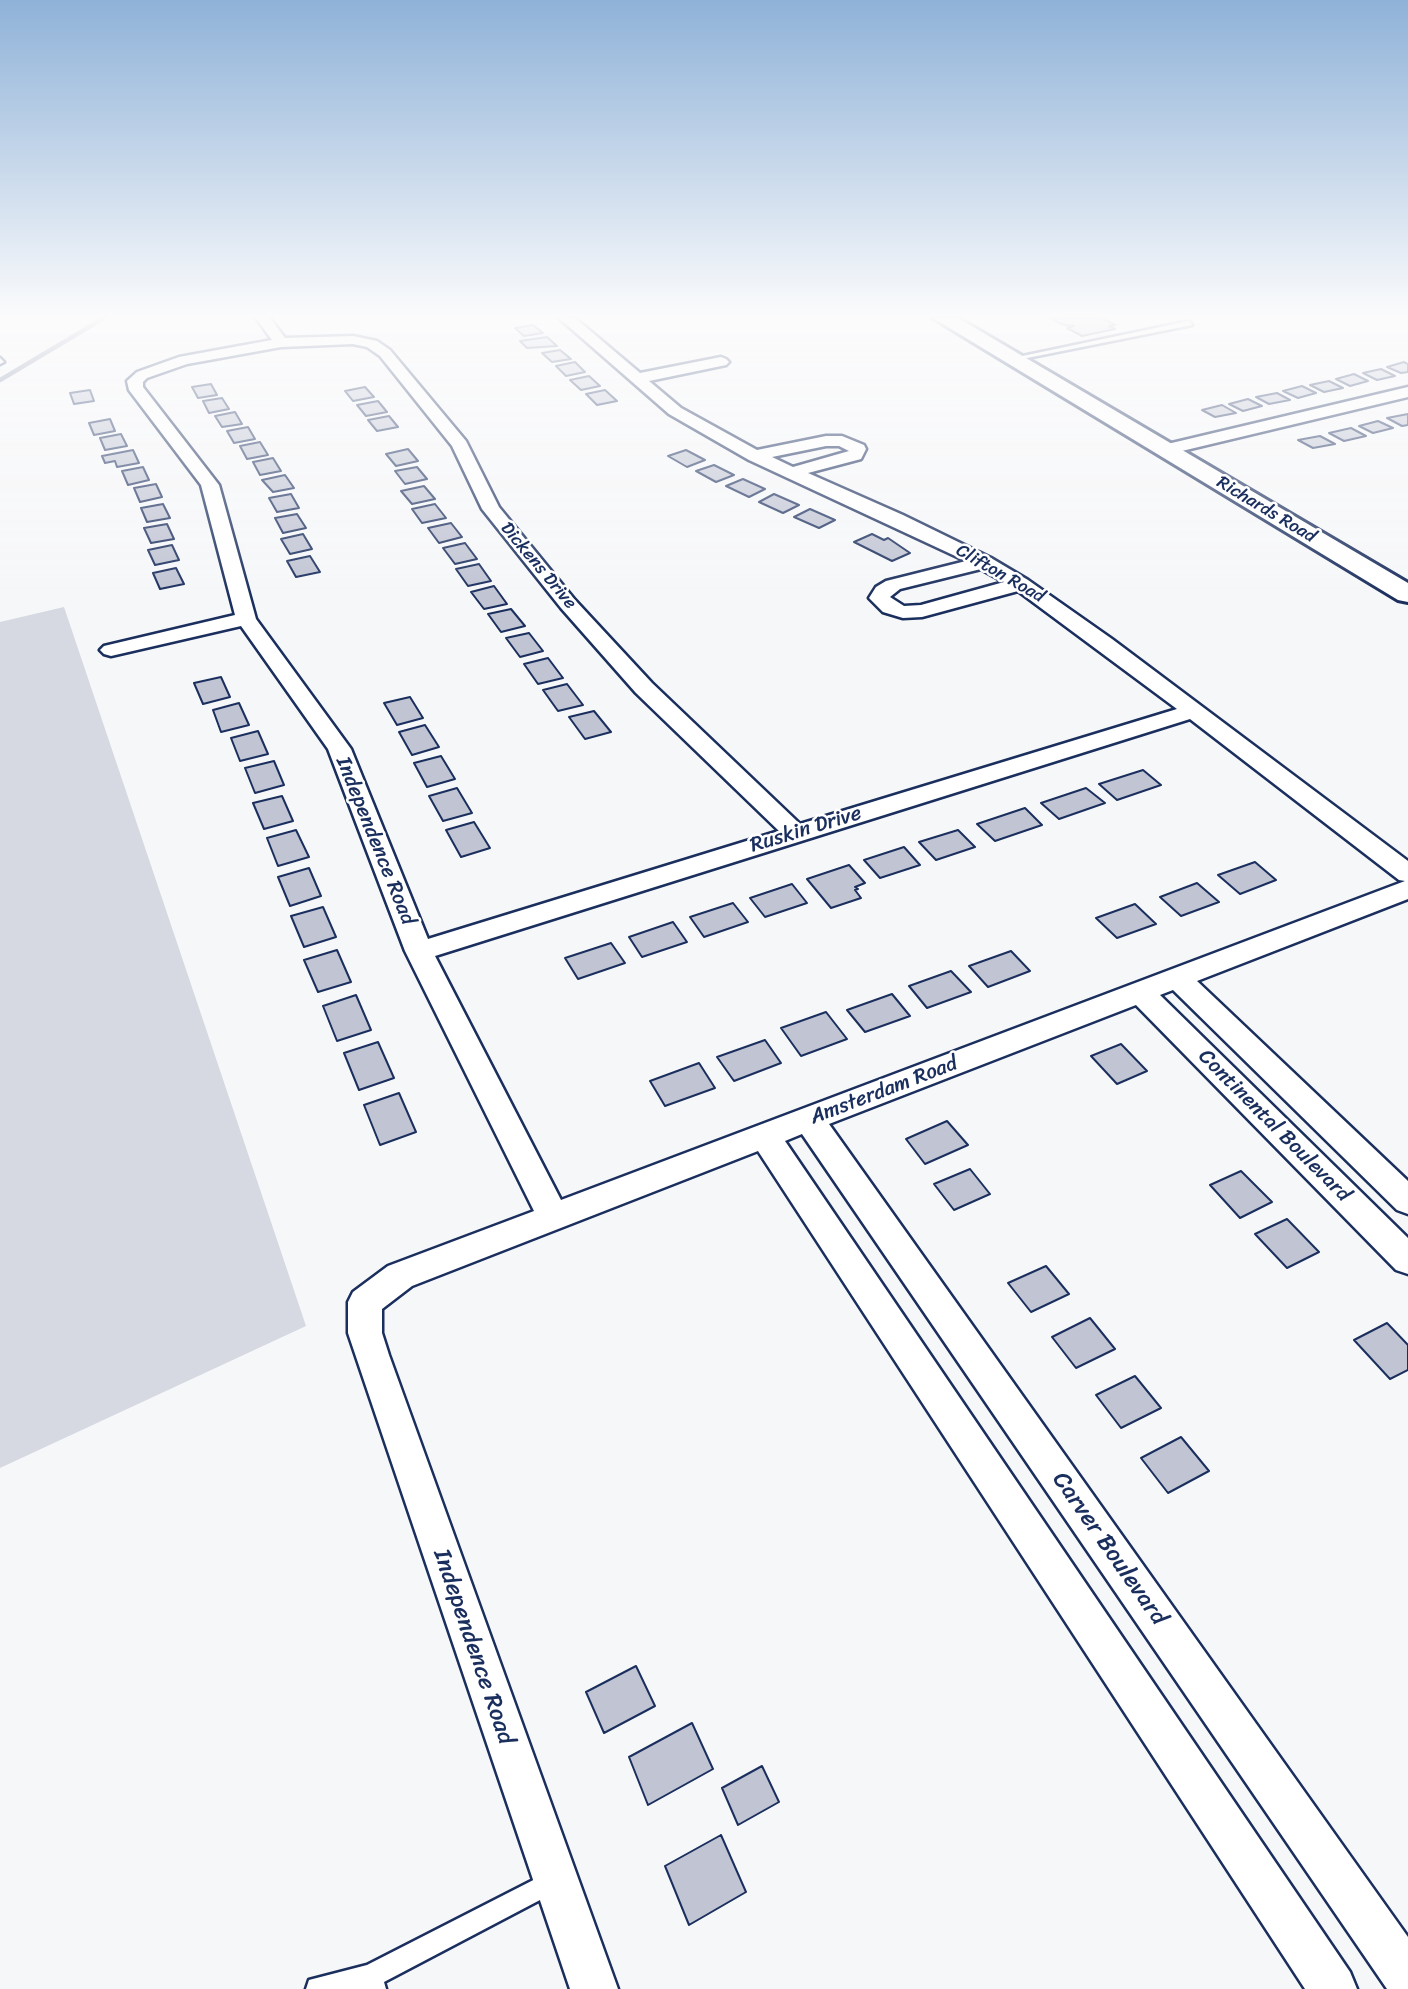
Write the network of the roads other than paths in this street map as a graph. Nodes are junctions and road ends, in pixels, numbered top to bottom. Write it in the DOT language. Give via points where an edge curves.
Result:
graph roads {
  1 [pos="153,411"];
  2 [pos="432,411"];
  3 [pos="675,411"];
  4 [pos="1099,411"];
  5 [pos="1329,411"];
  6 [pos="1165,450"];
  7 [pos="755,456"];
  8 [pos="790,474"];
  9 [pos="984,562"];
  10 [pos="1021,584"];
  11 [pos="1408,594"];
  12 [pos="246,619"];
  13 [pos="111,650"];
  14 [pos="1193,710"];
  15 [pos="795,834"];
  16 [pos="1408,874"];
  17 [pos="1408,889"];
  18 [pos="419,951"];
  19 [pos="1177,978"];
  20 [pos="1140,992"];
  21 [pos="809,1119"];
  22 [pos="765,1137"];
  23 [pos="1408,1201"];
  24 [pos="552,1216"];
  25 [pos="1408,1260"];
  26 [pos="365,1302"];
  27 [pos="555,1880"];
  28 [pos="1408,1978"];
  29 [pos="372,1983"];
  30 [pos="317,1989"];
  31 [pos="594,1989"];
  32 [pos="1333,1989"];
  1 -- 12 [label="street, Independence Road" via="210,485"];
  2 -- 15 [label="street, Dickens Drive" via="460,445 491,509 568,604 644,688"];
  3 -- 7 [label="street, Clifton Road"];
  4 -- 6 [label="street, Richards Road"];
  5 -- 6 [label="street"];
  6 -- 11 [label="street, Richards Road"];
  7 -- 8 [label="street, Clifton Road"];
  7 -- 8 [label="street" via="826,441 842,441 858,449 855,455"];
  8 -- 9 [label="street, Clifton Road"];
  9 -- 10 [label="street, Clifton Road"];
  9 -- 10 [label="street" via="893,585 879,598 903,612 922,611"];
  10 -- 14 [label="street, Clifton Road"];
  12 -- 13 [label="street"];
  12 -- 18 [label="street, Independence Road" via="339,749"];
  14 -- 15 [label="street, Ruskin Drive"];
  14 -- 16 [label="street, Clifton Road"];
  15 -- 18 [label="street, Ruskin Drive"];
  17 -- 19 [label="street, Amsterdam Road"];
  18 -- 24 [label="street, Independence Road"];
  19 -- 20 [label="street, Amsterdam Road"];
  19 -- 23 [label="street, Continental Boulevard"];
  20 -- 21 [label="street, Amsterdam Road"];
  20 -- 25 [label="street, Continental Boulevard"];
  21 -- 22 [label="street, Amsterdam Road"];
  21 -- 28 [label="street, Carver Boulevard"];
  22 -- 24 [label="street, Amsterdam Road"];
  22 -- 32 [label="street"];
  24 -- 26 [label="street, Amsterdam Road" via="400,1276"];
  26 -- 27 [label="street, Independence Road" via="371,1355"];
  27 -- 29 [label="lane"];
  27 -- 31 [label="street, Independence Road"];
  29 -- 30 [label="lane"];
}
